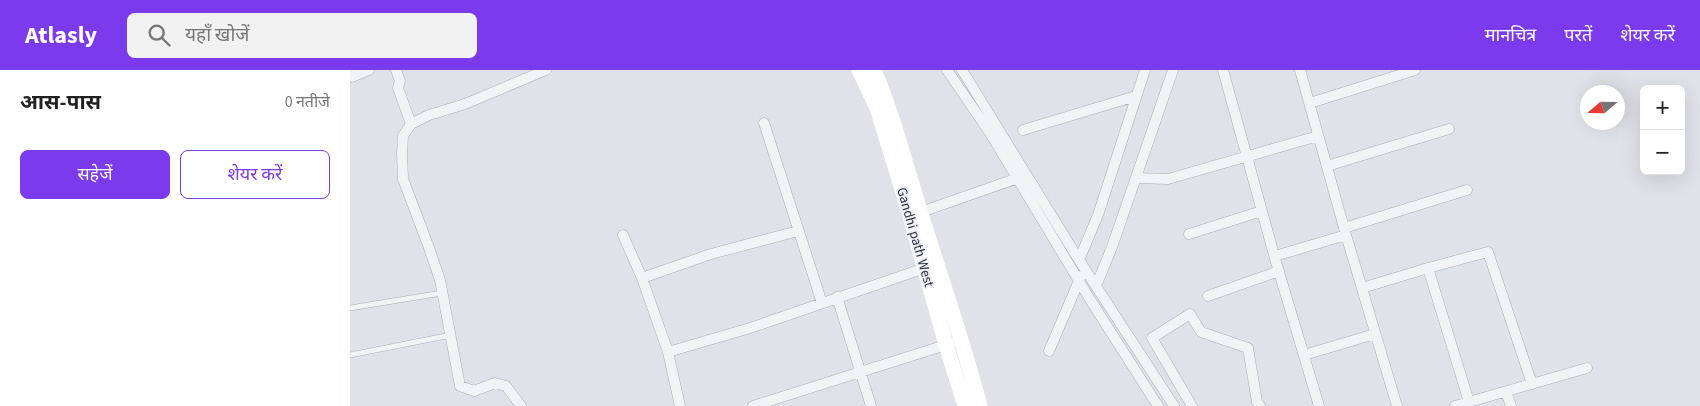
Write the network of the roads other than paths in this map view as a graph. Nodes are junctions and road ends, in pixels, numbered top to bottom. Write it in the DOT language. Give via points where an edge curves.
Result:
graph roads {
  1 [pos="350,70"];
  2 [pos="369,70"];
  3 [pos="396,70"];
  4 [pos="546,70"];
  5 [pos="859,70"];
  6 [pos="874,70"];
  7 [pos="947,70"];
  8 [pos="962,70"];
  9 [pos="1144,70"];
  10 [pos="1172,70"];
  11 [pos="1223,70"];
  12 [pos="1300,70"];
  13 [pos="1415,70"];
  14 [pos="1136,96"];
  15 [pos="1310,103"];
  16 [pos="764,123"];
  17 [pos="410,124"];
  18 [pos="1449,129"];
  19 [pos="1023,130"];
  20 [pos="1318,136"];
  21 [pos="1247,157"];
  22 [pos="1327,166"];
  23 [pos="1027,175"];
  24 [pos="1136,178"];
  25 [pos="1016,179"];
  26 [pos="1467,190"];
  27 [pos="1262,211"];
  28 [pos="921,212"];
  29 [pos="798,231"];
  30 [pos="1345,232"];
  31 [pos="1189,234"];
  32 [pos="623,235"];
  33 [pos="1275,256"];
  34 [pos="1082,264"];
  35 [pos="931,266"];
  36 [pos="1428,268"];
  37 [pos="1279,271"];
  38 [pos="642,278"];
  39 [pos="1079,281"];
  40 [pos="1096,286"];
  41 [pos="1362,288"];
  42 [pos="443,292"];
  43 [pos="1208,296"];
  44 [pos="837,297"];
  45 [pos="822,303"];
  46 [pos="350,308"];
  47 [pos="1375,334"];
  48 [pos="452,335"];
  49 [pos="962,340"];
  50 [pos="1134,344"];
  51 [pos="946,345"];
  52 [pos="1049,351"];
  53 [pos="668,352"];
  54 [pos="1124,352"];
  55 [pos="350,355"];
  56 [pos="1304,355"];
  57 [pos="1587,368"];
  58 [pos="860,373"];
  59 [pos="1532,384"];
  60 [pos="1184,391"];
  61 [pos="1506,392"];
  62 [pos="780,402"];
  63 [pos="1469,402"];
  64 [pos="1172,403"];
  65 [pos="521,406"];
  66 [pos="680,406"];
  67 [pos="752,406"];
  68 [pos="871,406"];
  69 [pos="966,406"];
  70 [pos="980,406"];
  71 [pos="1158,406"];
  72 [pos="1192,406"];
  73 [pos="1260,406"];
  74 [pos="1319,406"];
  75 [pos="1397,406"];
  76 [pos="1455,406"];
  77 [pos="1511,406"];
  1 -- 2 [label="street" via="352,77"];
  3 -- 17 [label="street" via="400,80 398,88"];
  4 -- 17 [label="street"];
  5 -- 35 [label="street, Gandhi path West" via="877,108"];
  6 -- 28 [label="street" via="888,104"];
  7 -- 25 [label="street" via="990,133"];
  8 -- 23 [label="street"];
  9 -- 14 [label="street"];
  10 -- 24 [label="street"];
  11 -- 21 [label="street"];
  12 -- 15 [label="street"];
  13 -- 15 [label="street"];
  14 -- 19 [label="street"];
  14 -- 34 [label="street"];
  15 -- 20 [label="street"];
  16 -- 29 [label="street"];
  17 -- 42 [label="street" via="403,136 403,179"];
  18 -- 22 [label="street"];
  20 -- 21 [label="street"];
  20 -- 22 [label="street"];
  21 -- 24 [label="street" via="1168,179"];
  21 -- 27 [label="street"];
  22 -- 30 [label="street"];
  23 -- 25 [label="street"];
  23 -- 34 [label="street"];
  24 -- 40 [label="street"];
  25 -- 28 [label="street"];
  25 -- 39 [label="street"];
  26 -- 30 [label="street"];
  27 -- 31 [label="street"];
  27 -- 33 [label="street"];
  28 -- 35 [label="street"];
  29 -- 38 [label="street" via="711,254"];
  29 -- 45 [label="street"];
  30 -- 33 [label="street"];
  30 -- 41 [label="street"];
  32 -- 38 [label="street"];
  33 -- 37 [label="street"];
  34 -- 39 [label="street"];
  34 -- 40 [label="street"];
  35 -- 44 [label="street"];
  35 -- 49 [label="street"];
  35 -- 51 [label="street, Gandhi path West"];
  36 -- 41 [label="street"];
  36 -- 59 [label="street" via="1488,252"];
  36 -- 63 [label="street"];
  37 -- 43 [label="street"];
  37 -- 56 [label="street"];
  38 -- 53 [label="street"];
  39 -- 52 [label="street"];
  39 -- 54 [label="street"];
  40 -- 50 [label="street"];
  41 -- 47 [label="street"];
  42 -- 46 [label="lane"];
  42 -- 48 [label="street"];
  44 -- 45 [label="street"];
  44 -- 58 [label="street"];
  45 -- 53 [label="street"];
  47 -- 56 [label="street"];
  47 -- 75 [label="street"];
  48 -- 55 [label="lane"];
  48 -- 65 [label="street" via="460,386 474,390 495,383 506,386"];
  49 -- 51 [label="street"];
  49 -- 70 [label="street"];
  50 -- 54 [label="street"];
  50 -- 64 [label="street"];
  51 -- 58 [label="street"];
  51 -- 69 [label="street, Gandhi path West"];
  53 -- 66 [label="street"];
  54 -- 71 [label="street"];
  56 -- 74 [label="street"];
  57 -- 59 [label="street"];
  58 -- 62 [label="street"];
  58 -- 68 [label="street"];
  59 -- 61 [label="street"];
  60 -- 64 [label="street"];
  60 -- 72 [label="street"];
  60 -- 73 [label="street" via="1152,338 1190,314 1201,332 1248,348"];
  61 -- 63 [label="street"];
  61 -- 77 [label="street"];
  62 -- 67 [label="street"];
  63 -- 76 [label="street"];
}
